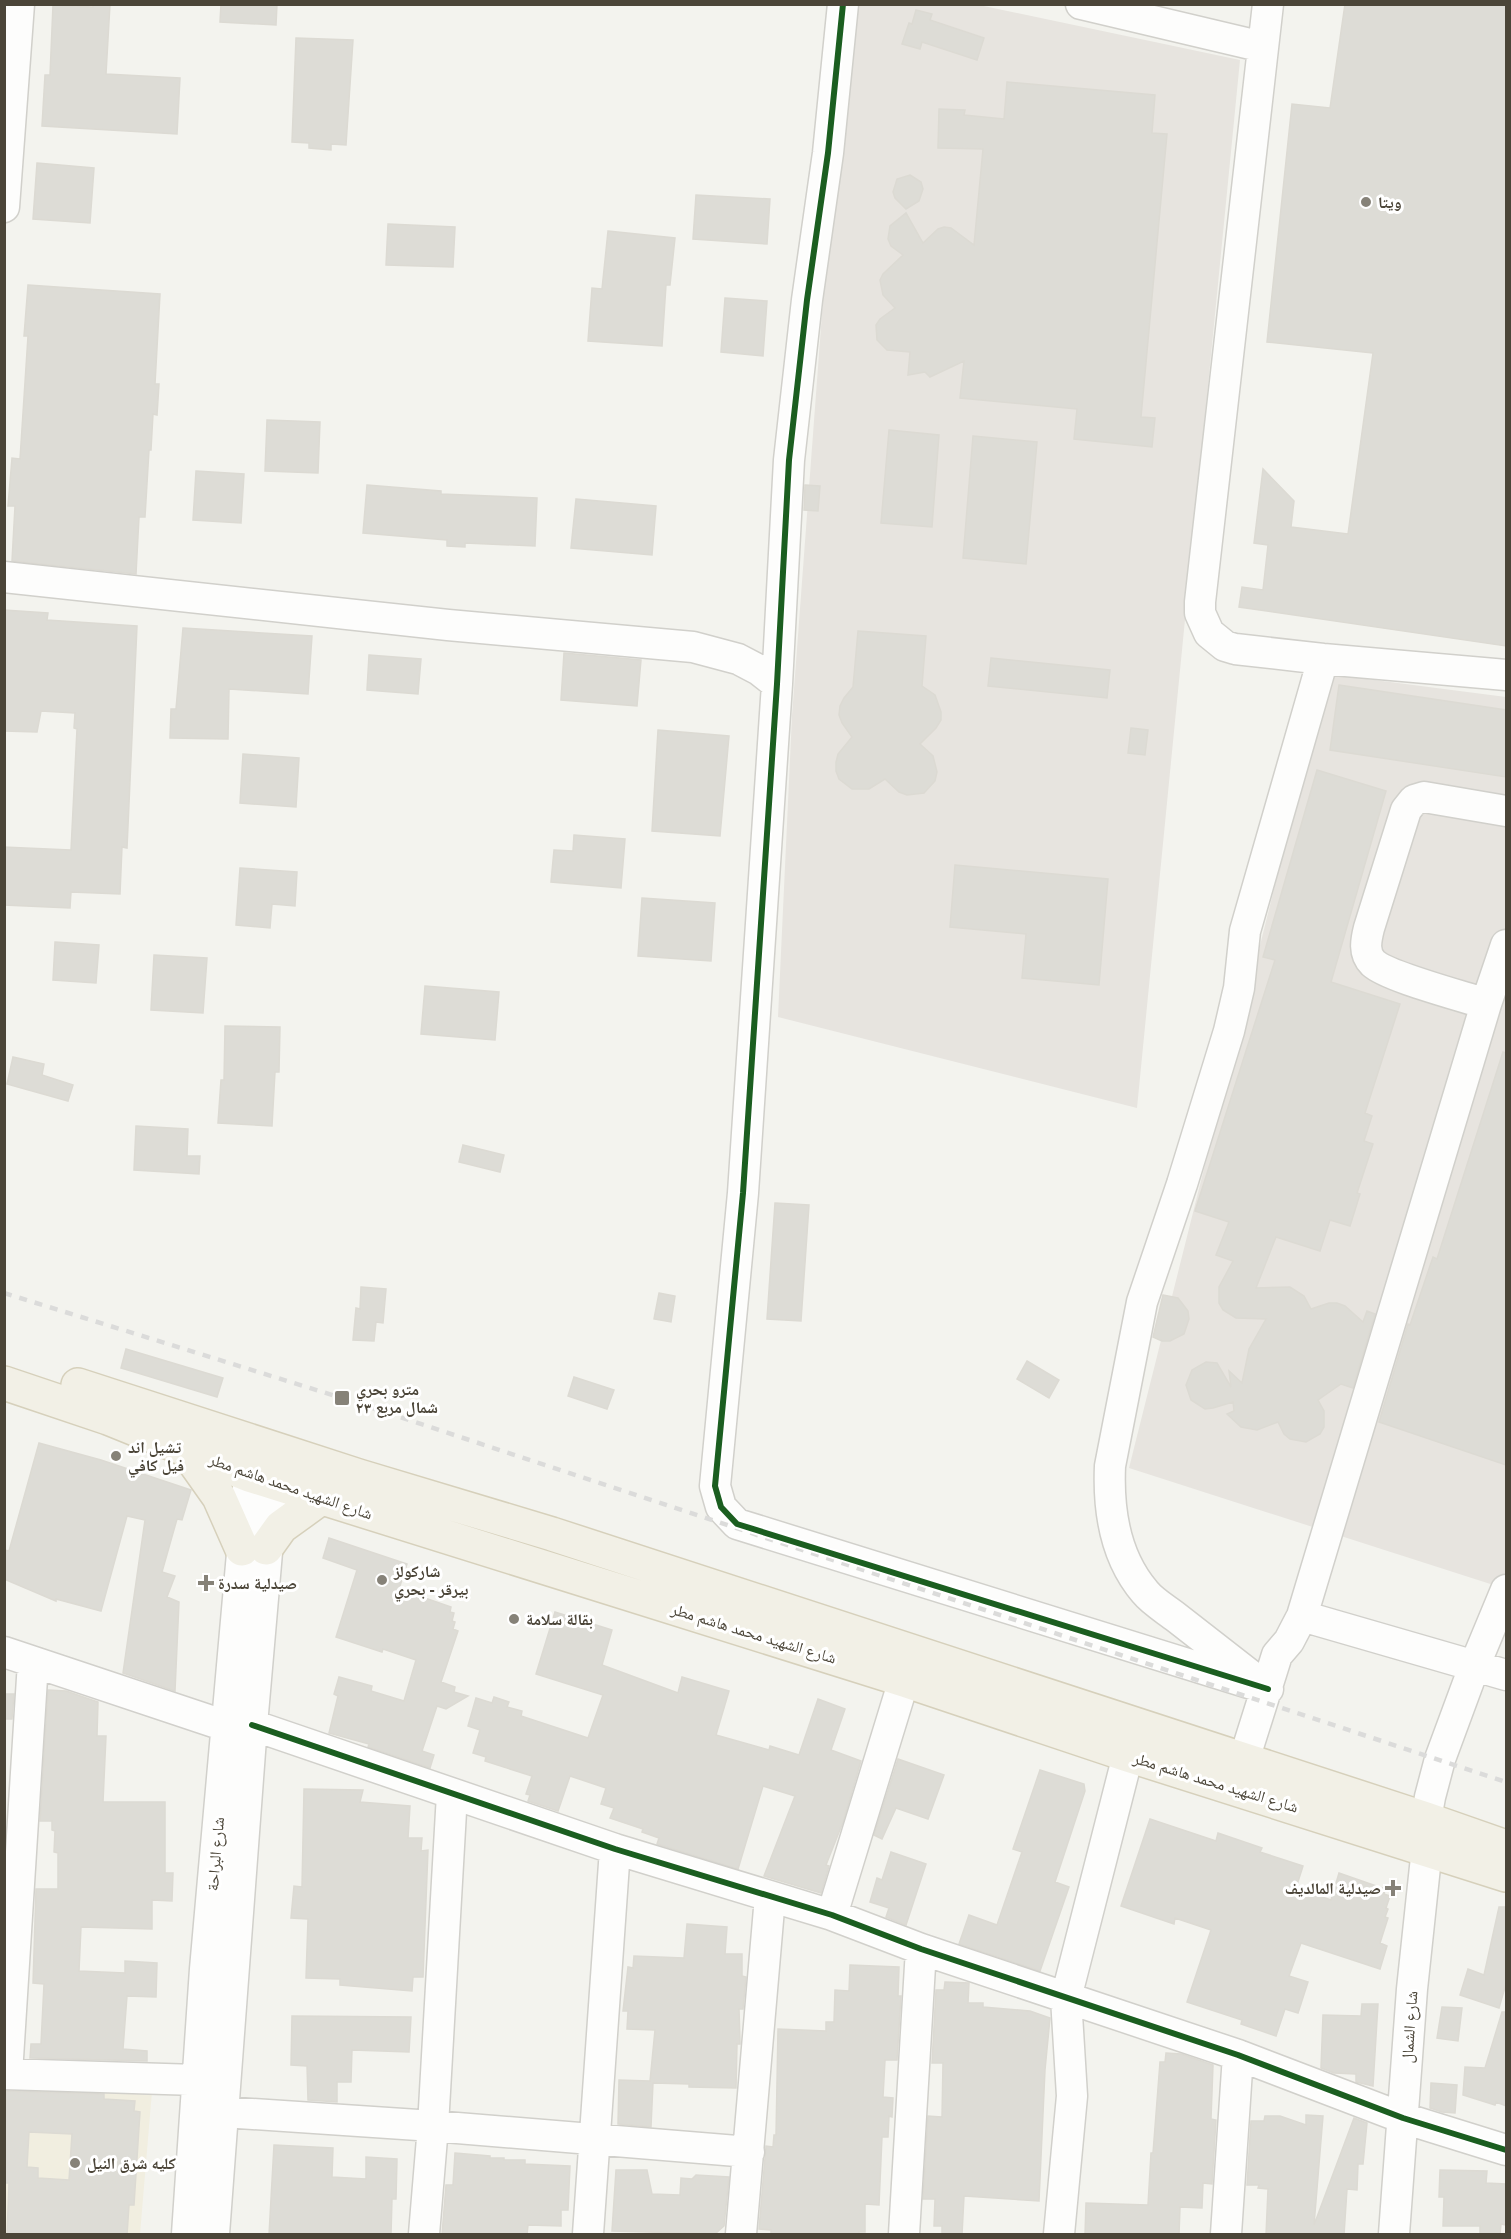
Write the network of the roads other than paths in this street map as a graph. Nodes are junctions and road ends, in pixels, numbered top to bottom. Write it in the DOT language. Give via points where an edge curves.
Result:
graph roads {
  1 [pos="20,4"];
  2 [pos="843,4"];
  3 [pos="1081,4"];
  4 [pos="1268,4"];
  5 [pos="1263,47"];
  6 [pos="10,51"];
  7 [pos="4,207"];
  8 [pos="4,577"];
  9 [pos="1323,659"];
  10 [pos="1506,675"];
  11 [pos="777,684"];
  12 [pos="1506,811"];
  13 [pos="1506,945"];
  14 [pos="1486,1004"];
  15 [pos="4,1360"];
  16 [pos="4,1383"];
  17 [pos="184,1449"];
  18 [pos="261,1479"];
  19 [pos="321,1498"];
  20 [pos="254,1549"];
  21 [pos="1506,1590"];
  22 [pos="1302,1616"];
  23 [pos="4,1652"];
  24 [pos="33,1662"];
  25 [pos="1474,1667"];
  26 [pos="1506,1675"];
  27 [pos="904,1680"];
  28 [pos="1268,1689"];
  29 [pos="239,1725"];
  30 [pos="1128,1755"];
  31 [pos="1239,1774"];
  32 [pos="452,1794"];
  33 [pos="1426,1834"];
  34 [pos="1506,1847"];
  35 [pos="615,1849"];
  36 [pos="1506,1875"];
  37 [pos="770,1897"];
  38 [pos="832,1915"];
  39 [pos="921,1949"];
  40 [pos="1066,1998"];
  41 [pos="1238,2055"];
  42 [pos="6,2074"];
  43 [pos="197,2080"];
  44 [pos="223,2112"];
  45 [pos="1403,2118"];
  46 [pos="433,2126"];
  47 [pos="596,2141"];
  48 [pos="1506,2150"];
  49 [pos="749,2152"];
  50 [pos="187,2235"];
  51 [pos="214,2235"];
  52 [pos="424,2235"];
  53 [pos="588,2235"];
  54 [pos="741,2235"];
  55 [pos="904,2235"];
  56 [pos="1059,2235"];
  57 [pos="1226,2235"];
  58 [pos="1394,2235"];
  1 -- 6 [label="street"];
  2 -- 11 [label="street" via="789,460"];
  3 -- 5 [label="street"];
  4 -- 5 [label="street"];
  5 -- 9 [label="street" via="1200,613 1209,633 1225,646"];
  6 -- 7 [label="street"];
  8 -- 11 [label="street" via="448,625 693,646 738,659"];
  9 -- 10 [label="street"];
  9 -- 28 [label="street" via="1245,931 1239,988 1229,1031 1142,1302 1110,1466 1112,1520 1119,1546 1146,1593"];
  11 -- 28 [label="street" via="742,1204 715,1474 721,1508 737,1524"];
  12 -- 14 [label="street" via="1424,797 1414,800 1406,810 1365,947 1372,962 1389,972"];
  13 -- 14 [label="street"];
  14 -- 22 [label="street"];
  15 -- 31 [label="main road, شارع الشهيد محمد هاشم مطر" via="359,1476 552,1534"];
  16 -- 17 [label="main road, شارع الشهيد محمد هاشم مطر"];
  17 -- 18 [label="main road, شارع الشهيد محمد هاشم مطر"];
  17 -- 20 [label="main road"];
  18 -- 19 [label="main road, شارع الشهيد محمد هاشم مطر"];
  18 -- 20 [label="street, شارع البراحة"];
  19 -- 20 [label="main road"];
  19 -- 27 [label="main road, شارع الشهيد محمد هاشم مطر"];
  20 -- 29 [label="street, شارع البراحة"];
  21 -- 25 [label="street, شارع الشمال"];
  22 -- 25 [label="street"];
  22 -- 28 [label="street" via="1277,1655"];
  23 -- 24 [label="street"];
  24 -- 29 [label="street"];
  24 -- 42 [label="street"];
  25 -- 26 [label="street"];
  25 -- 33 [label="street, شارع الشمال" via="1440,1759"];
  27 -- 30 [label="main road, شارع الشهيد محمد هاشم مطر"];
  27 -- 38 [label="street"];
  28 -- 31 [label="street"];
  29 -- 32 [label="street"];
  29 -- 43 [label="street, شارع البراحة"];
  29 -- 44 [label="street, شارع البراحة"];
  30 -- 31 [label="main road, شارع الشهيد محمد هاشم مطر"];
  30 -- 40 [label="street"];
  31 -- 33 [label="main road, شارع الشهيد محمد هاشم مطر"];
  32 -- 35 [label="street"];
  32 -- 46 [label="street"];
  33 -- 34 [label="main road, شارع الشهيد محمد هاشم مطر"];
  33 -- 36 [label="main road, شارع الشهيد محمد هاشم مطر"];
  33 -- 45 [label="street, شارع الشمال"];
  35 -- 37 [label="street"];
  35 -- 47 [label="street"];
  37 -- 38 [label="street"];
  37 -- 49 [label="street"];
  38 -- 39 [label="street"];
  39 -- 40 [label="street"];
  39 -- 55 [label="street"];
  40 -- 41 [label="street"];
  40 -- 56 [label="street" via="1072,2096"];
  41 -- 45 [label="street"];
  41 -- 57 [label="street"];
  42 -- 43 [label="street"];
  43 -- 50 [label="street, شارع البراحة"];
  44 -- 46 [label="street"];
  44 -- 51 [label="street, شارع البراحة"];
  45 -- 48 [label="street"];
  45 -- 58 [label="street, شارع الشمال"];
  46 -- 47 [label="street"];
  46 -- 52 [label="street"];
  47 -- 49 [label="street"];
  47 -- 53 [label="street"];
  49 -- 54 [label="street"];
}
